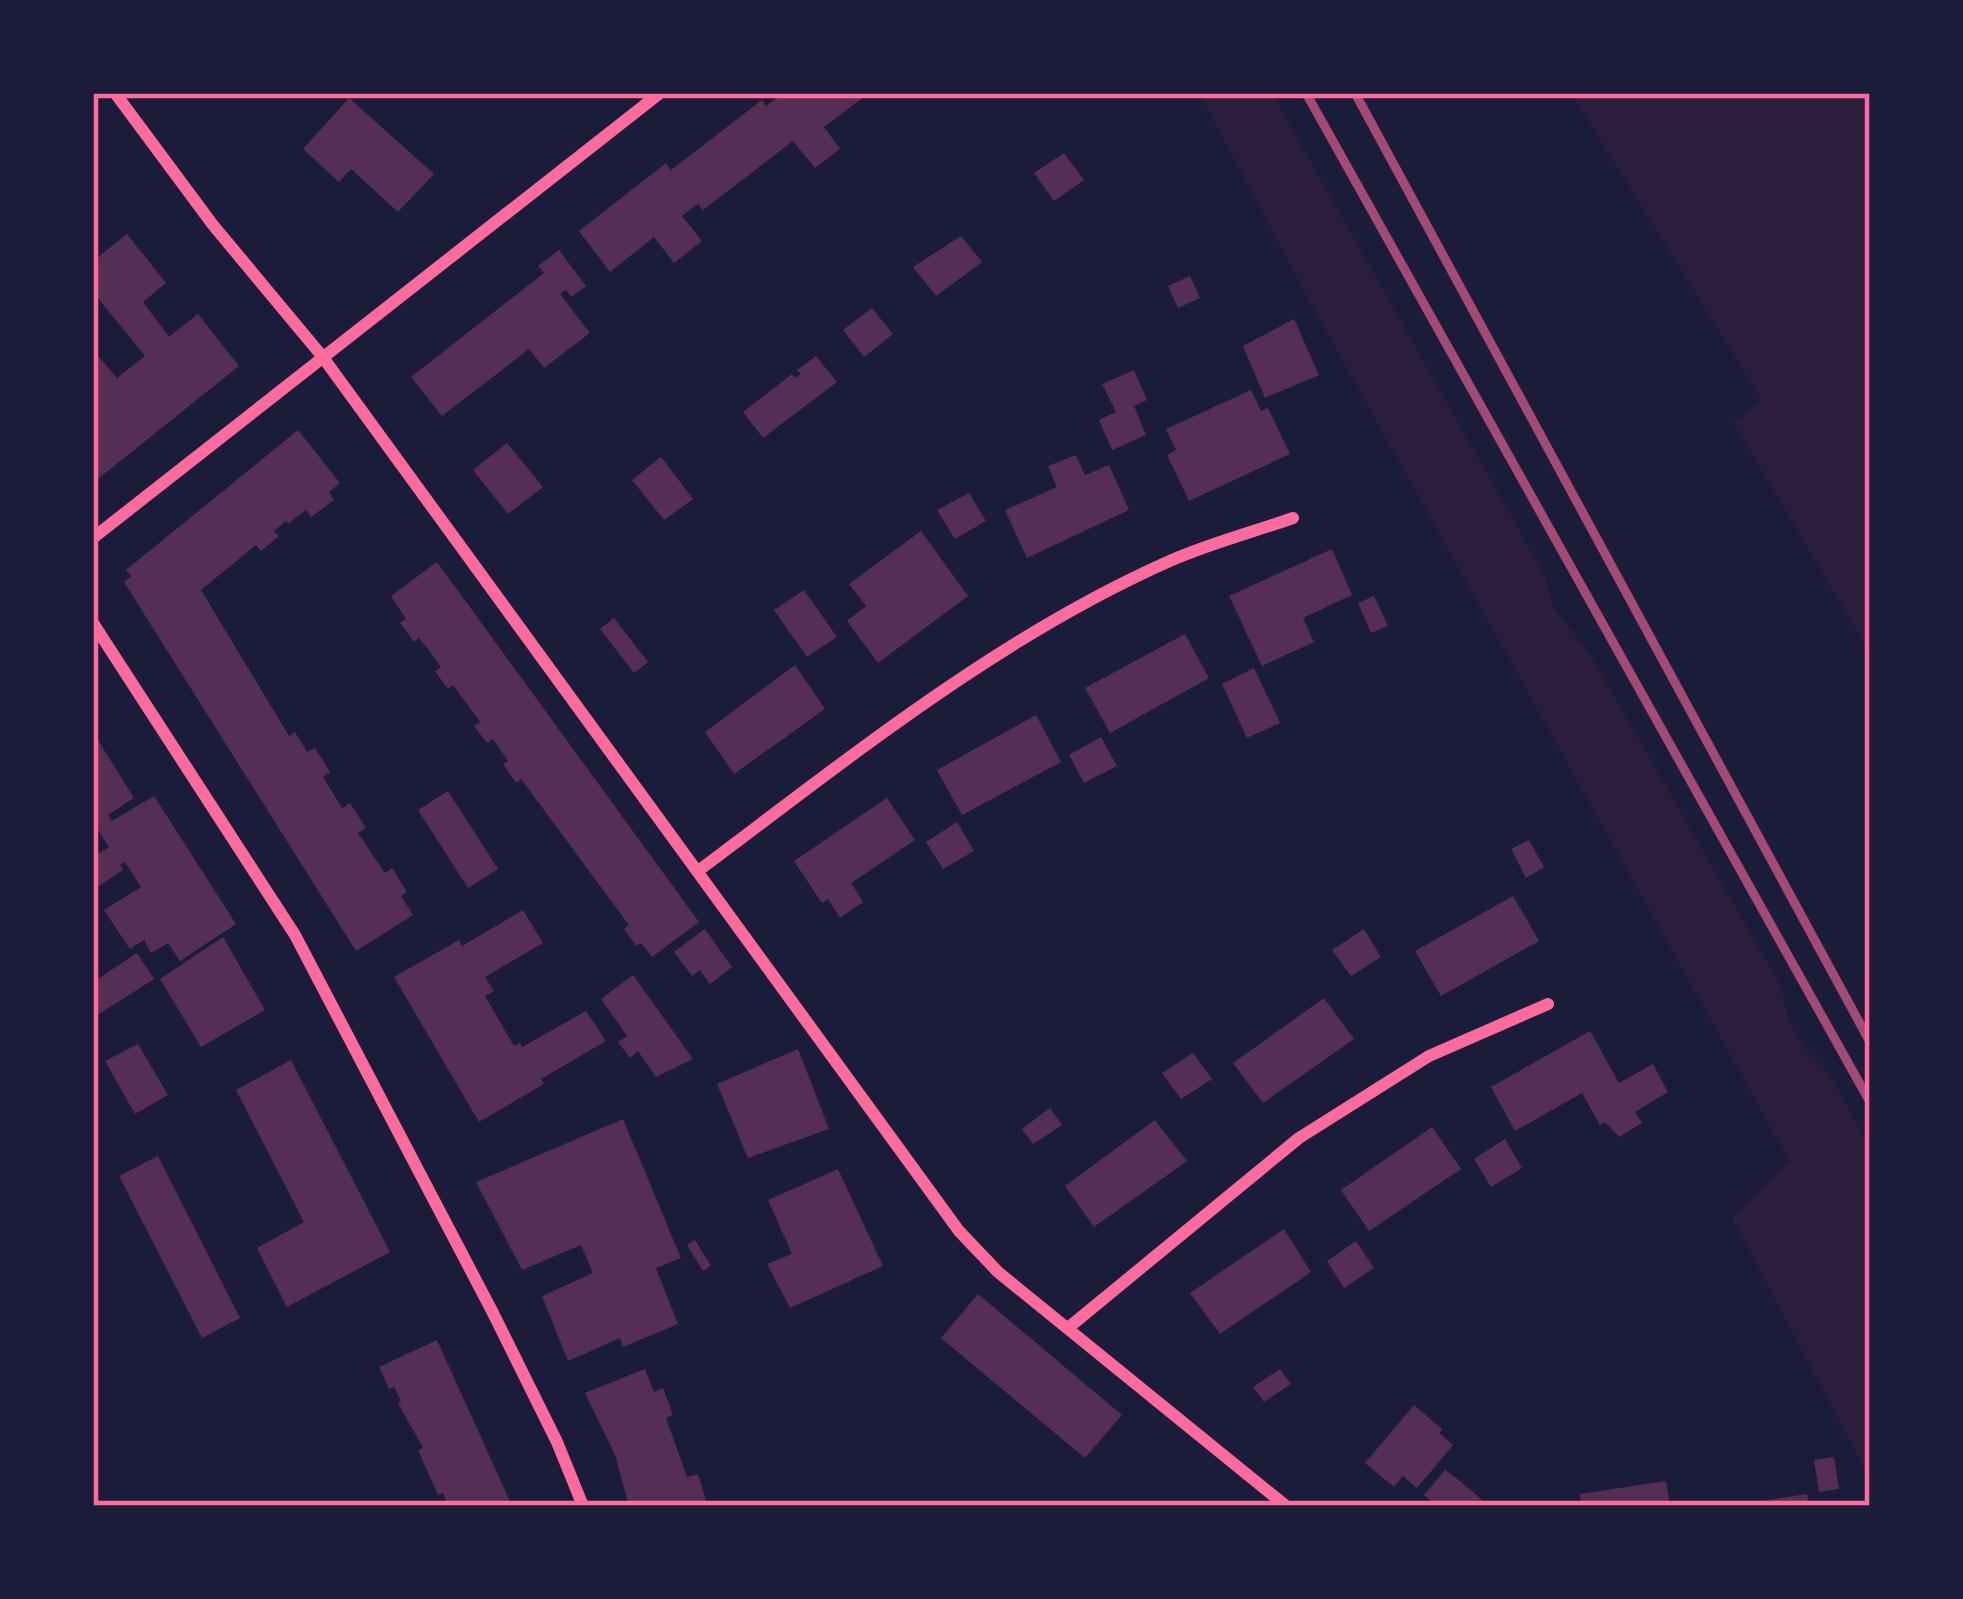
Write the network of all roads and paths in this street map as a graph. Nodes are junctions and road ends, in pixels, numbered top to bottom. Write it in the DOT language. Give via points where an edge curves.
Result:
graph roads {
  1 [pos="116,93"];
  2 [pos="660,93"];
  3 [pos="322,356"];
  4 [pos="1293,518"];
  5 [pos="93,538"];
  6 [pos="93,623"];
  7 [pos="698,871"];
  8 [pos="1548,1004"];
  9 [pos="1068,1328"];
  10 [pos="583,1506"];
  11 [pos="1286,1506"];
  1 -- 3 [label="street"];
  2 -- 3 [label="street"];
  3 -- 5 [label="street"];
  3 -- 7 [label="street"];
  4 -- 7 [label="street" via="1173,560 1069,614 866,745"];
  6 -- 10 [label="street" via="295,935 492,1311"];
  7 -- 9 [label="street" via="959,1232"];
  8 -- 9 [label="street" via="1429,1056 1298,1138"];
  9 -- 11 [label="street"];
}
